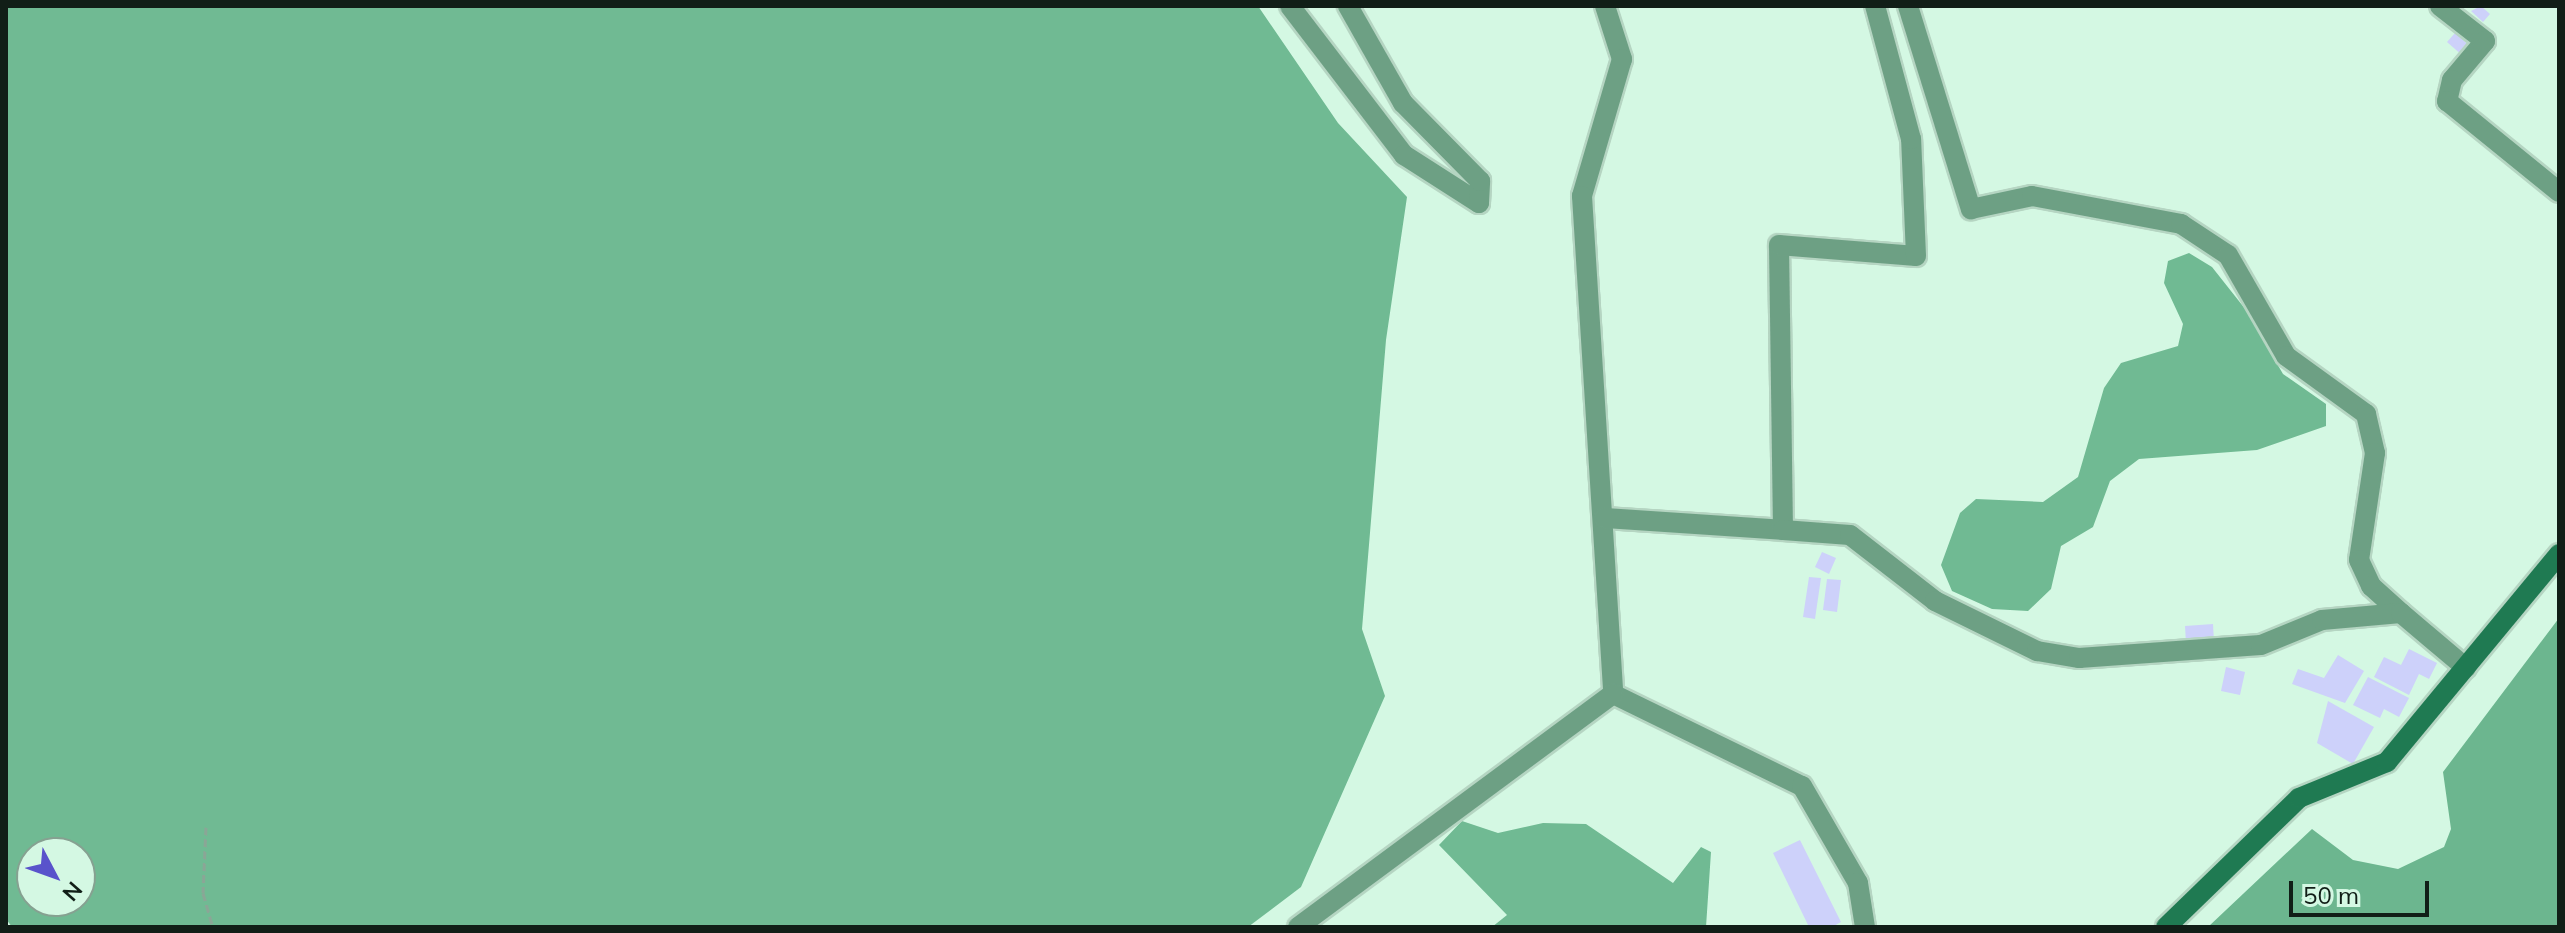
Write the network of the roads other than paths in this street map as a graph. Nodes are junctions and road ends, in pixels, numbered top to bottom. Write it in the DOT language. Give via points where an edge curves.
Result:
graph roads {
  1 [pos="1290,6"];
  2 [pos="1348,6"];
  3 [pos="1605,6"];
  4 [pos="1875,6"];
  5 [pos="1908,6"];
  6 [pos="2440,6"];
  7 [pos="2559,192"];
  8 [pos="1604,518"];
  9 [pos="1783,530"];
  10 [pos="2559,554"];
  11 [pos="2401,613"];
  12 [pos="2466,668"];
  13 [pos="1613,694"];
  14 [pos="1298,927"];
  15 [pos="1865,927"];
  16 [pos="2166,927"];
  1 -- 2 [label="street" via="1404,155 1479,203 1480,181 1403,103"];
  3 -- 8 [label="street" via="1622,59 1582,196"];
  4 -- 9 [label="street" via="1911,139 1916,256 1779,245"];
  5 -- 11 [label="street" via="1971,209 2032,196 2181,224 2228,255 2286,356 2366,414 2375,453 2359,560 2371,586"];
  6 -- 7 [label="street" via="2485,41 2452,80 2447,101"];
  8 -- 9 [label="street"];
  8 -- 13 [label="street"];
  9 -- 11 [label="street" via="1850,535 1935,601 2037,651 2079,658 2261,645 2322,620"];
  10 -- 12 [label="main road"];
  11 -- 12 [label="street"];
  12 -- 16 [label="main road" via="2387,762 2299,798"];
  13 -- 14 [label="street"];
  13 -- 15 [label="street" via="1802,786 1858,883"];
}
